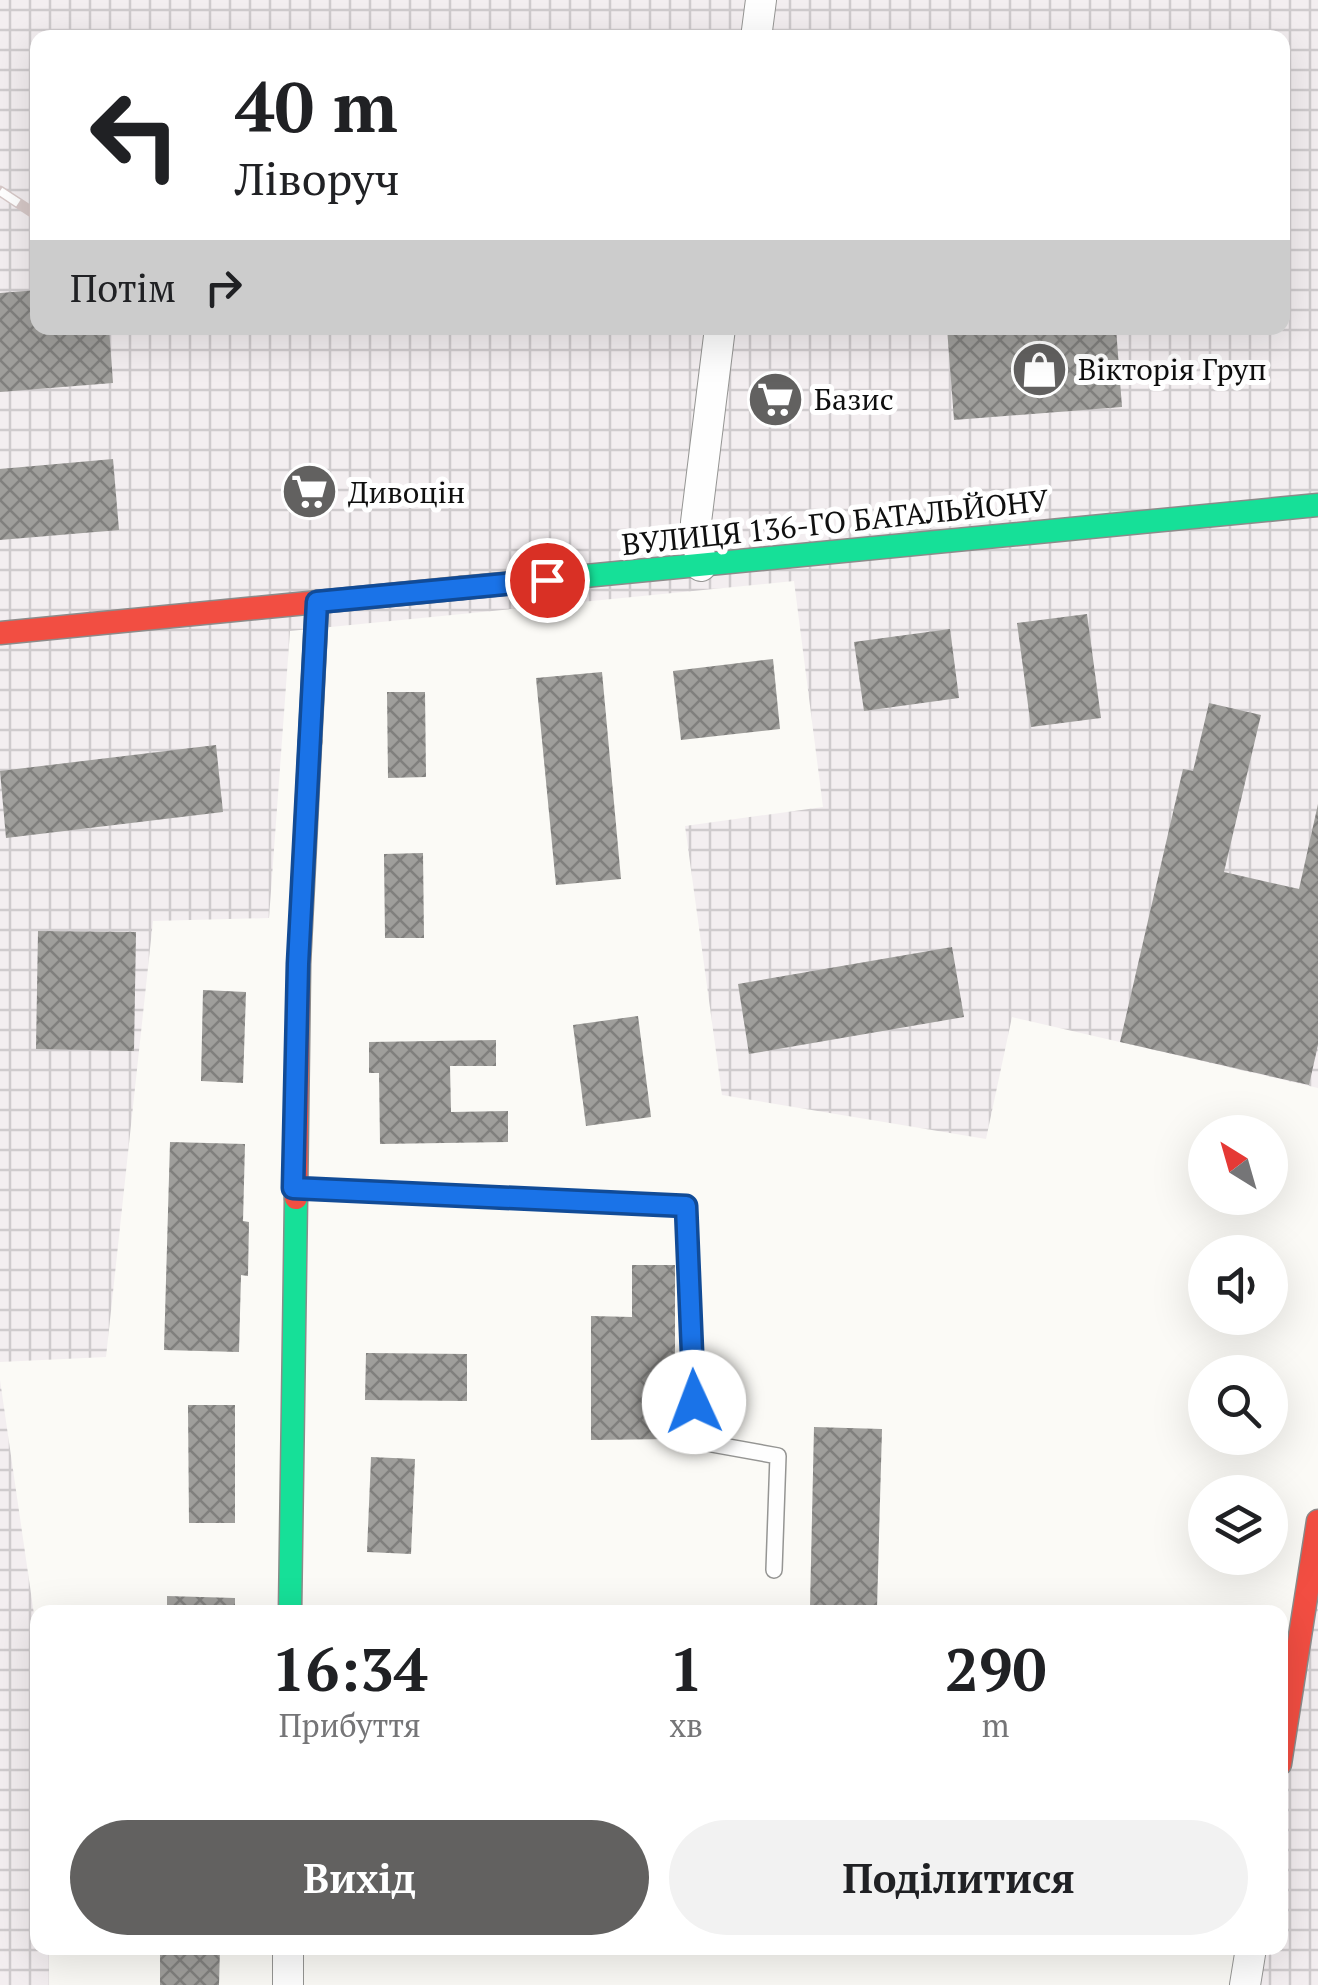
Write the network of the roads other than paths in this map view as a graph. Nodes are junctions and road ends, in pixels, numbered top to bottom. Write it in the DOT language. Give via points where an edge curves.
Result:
graph roads {
  1 [pos="761,0"];
  2 [pos="757,30"];
  3 [pos="719,335"];
  4 [pos="1318,505"];
  5 [pos="701,566"];
  6 [pos="317,602"];
  7 [pos="0,633"];
  8 [pos="293,1188"];
  9 [pos="1318,1522"];
  10 [pos="774,1570"];
  11 [pos="290,1605"];
  12 [pos="1288,1713"];
  13 [pos="288,1955"];
  14 [pos="1250,1955"];
  15 [pos="288,1985"];
  16 [pos="1245,1985"];
  1 -- 2 [label="street"];
  3 -- 5 [label="street" via="696,522"];
  4 -- 5 [label="street, ВУЛИЦЯ 136-ГО БАТАЛЬЙОНУ"];
  5 -- 6 [label="street, ВУЛИЦЯ 136-ГО БАТАЛЬЙОНУ"];
  6 -- 7 [label="street, ВУЛИЦЯ 136-ГО БАТАЛЬЙОНУ"];
  6 -- 8 [label="street"];
  8 -- 10 [label="lane" via="686,1206 695,1441 778,1456"];
  8 -- 11 [label="street"];
  9 -- 12 [label="street"];
  13 -- 15 [label="street"];
  14 -- 16 [label="street"];
}
